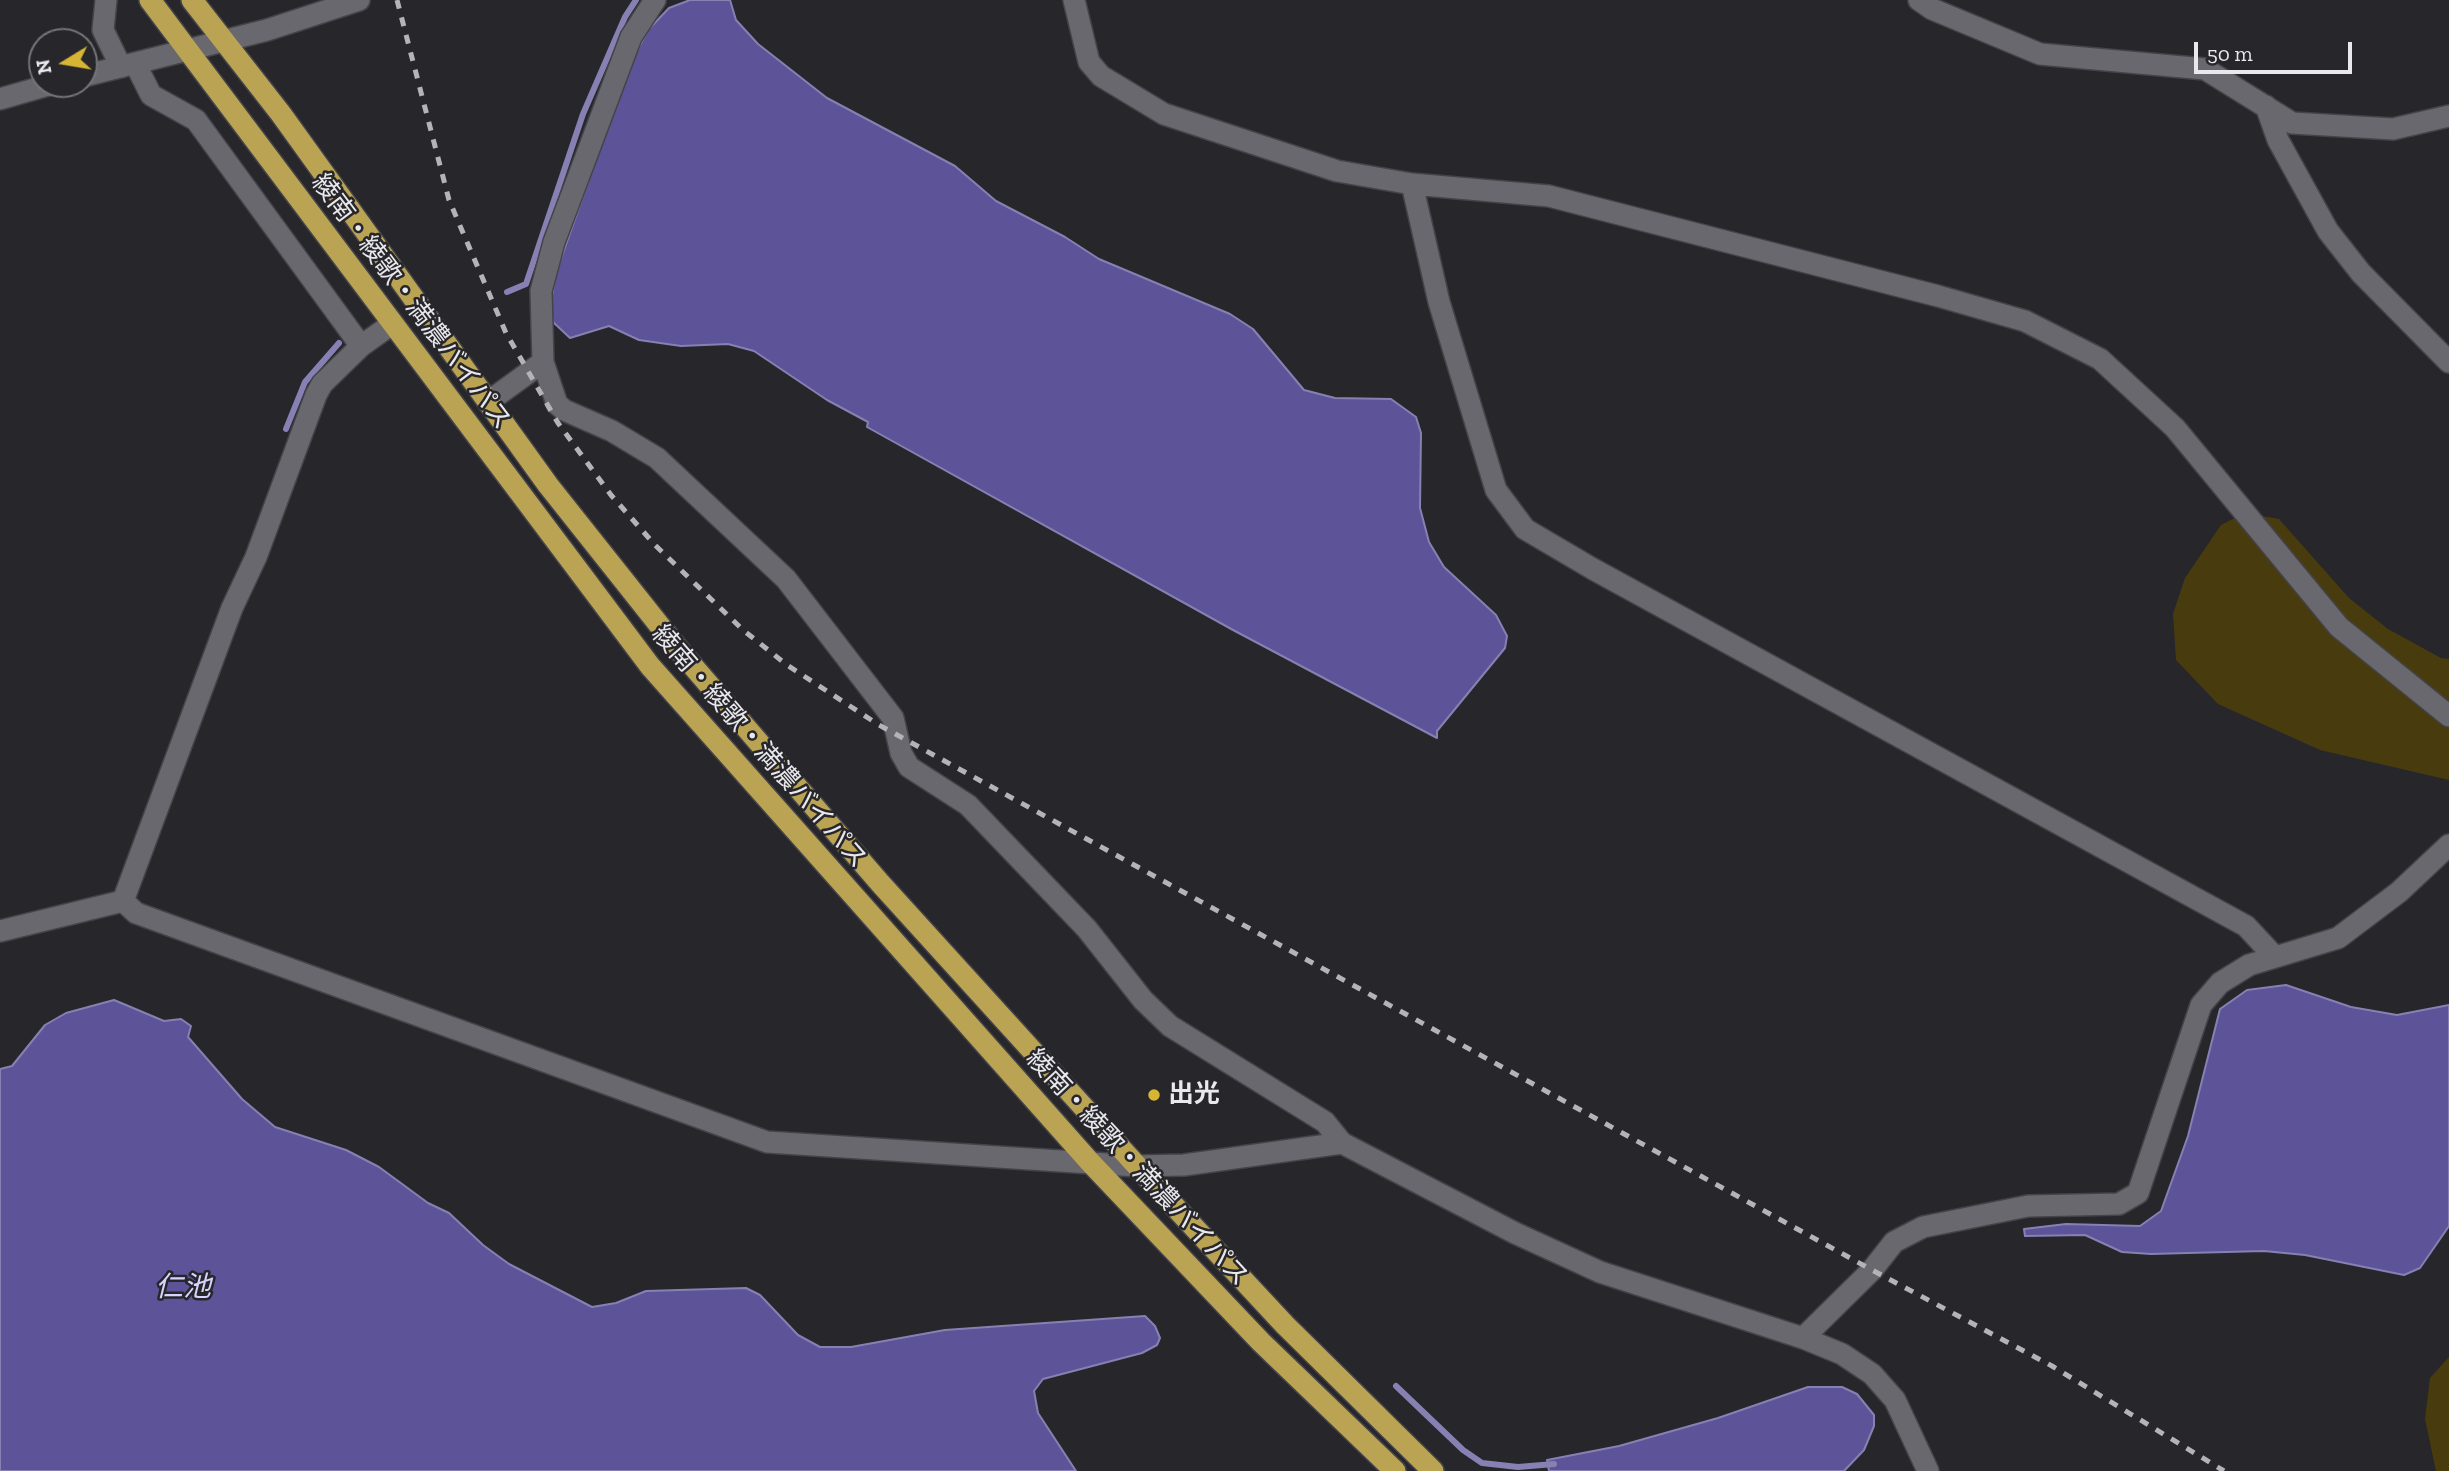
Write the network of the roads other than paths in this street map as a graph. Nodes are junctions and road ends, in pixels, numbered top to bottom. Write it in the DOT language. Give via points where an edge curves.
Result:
graph roads {
  1 [pos="106,0"];
  2 [pos="150,0"];
  3 [pos="192,0"];
  4 [pos="359,0"];
  5 [pos="655,0"];
  6 [pos="1074,0"];
  7 [pos="1919,0"];
  8 [pos="224,41"];
  9 [pos="188,50"];
  10 [pos="128,65"];
  11 [pos="98,72"];
  12 [pos="28,91"];
  13 [pos="0,99"];
  14 [pos="2266,106"];
  15 [pos="2449,117"];
  16 [pos="1412,184"];
  17 [pos="392,324"];
  18 [pos="361,346"];
  19 [pos="543,362"];
  20 [pos="2449,362"];
  21 [pos="488,402"];
  22 [pos="2449,716"];
  23 [pos="2449,845"];
  24 [pos="123,901"];
  25 [pos="0,931"];
  26 [pos="2274,956"];
  27 [pos="1342,1143"];
  28 [pos="1089,1161"];
  29 [pos="1137,1166"];
  30 [pos="1803,1338"];
  31 [pos="1395,1471"];
  32 [pos="1433,1471"];
  33 [pos="1928,1471"];
  1 -- 10 [label="street" via="103,30"];
  2 -- 9 [label="highway, 綾南・綾歌・満濃バイパス"];
  3 -- 8 [label="highway, 綾南・綾歌・満濃バイパス"];
  4 -- 8 [label="street"];
  5 -- 19 [label="street" via="631,37 554,242 541,291"];
  6 -- 16 [label="street" via="1089,62 1101,76 1164,114 1294,159"];
  7 -- 14 [label="street" via="2039,54 2205,69"];
  8 -- 9 [label="street"];
  8 -- 21 [label="highway, 綾南・綾歌・満濃バイパス"];
  9 -- 10 [label="street"];
  9 -- 17 [label="highway, 綾南・綾歌・満濃バイパス"];
  10 -- 11 [label="street"];
  10 -- 18 [label="street" via="151,95 196,120"];
  12 -- 13 [label="street"];
  14 -- 15 [label="street" via="2292,123 2393,128"];
  14 -- 20 [label="street" via="2278,139 2328,231 2361,274"];
  16 -- 22 [label="street" via="1549,196 2025,321 2075,346 2100,359 2175,428 2339,626"];
  16 -- 26 [label="street" via="1439,302 1496,490 1525,529 2246,926"];
  17 -- 18 [label="street"];
  17 -- 28 [label="highway, 綾南・綾歌・満濃バイパス" via="650,666"];
  18 -- 24 [label="street" via="316,395"];
  19 -- 21 [label="street"];
  19 -- 27 [label="street" via="557,404 657,458 786,579 893,718 909,767 968,805 1087,929 1143,1000 1170,1026 1325,1122"];
  21 -- 29 [label="highway, 綾南・綾歌・満濃バイパス" via="679,650 880,883"];
  23 -- 26 [label="street" via="2399,892 2338,938"];
  24 -- 25 [label="street"];
  24 -- 28 [label="street" via="136,913 766,1142"];
  26 -- 30 [label="street" via="2220,983 2201,1005 2138,1193 2119,1204 2028,1206 1923,1227 1894,1242"];
  27 -- 29 [label="street" via="1184,1165"];
  27 -- 30 [label="street" via="1601,1272"];
  28 -- 29 [label="street"];
  28 -- 31 [label="highway, 綾南・綾歌・満濃バイパス" via="1261,1342"];
  29 -- 32 [label="highway, 綾南・綾歌・満濃バイパス" via="1285,1325"];
  30 -- 33 [label="street" via="1842,1354 1872,1374 1895,1400"];
}
